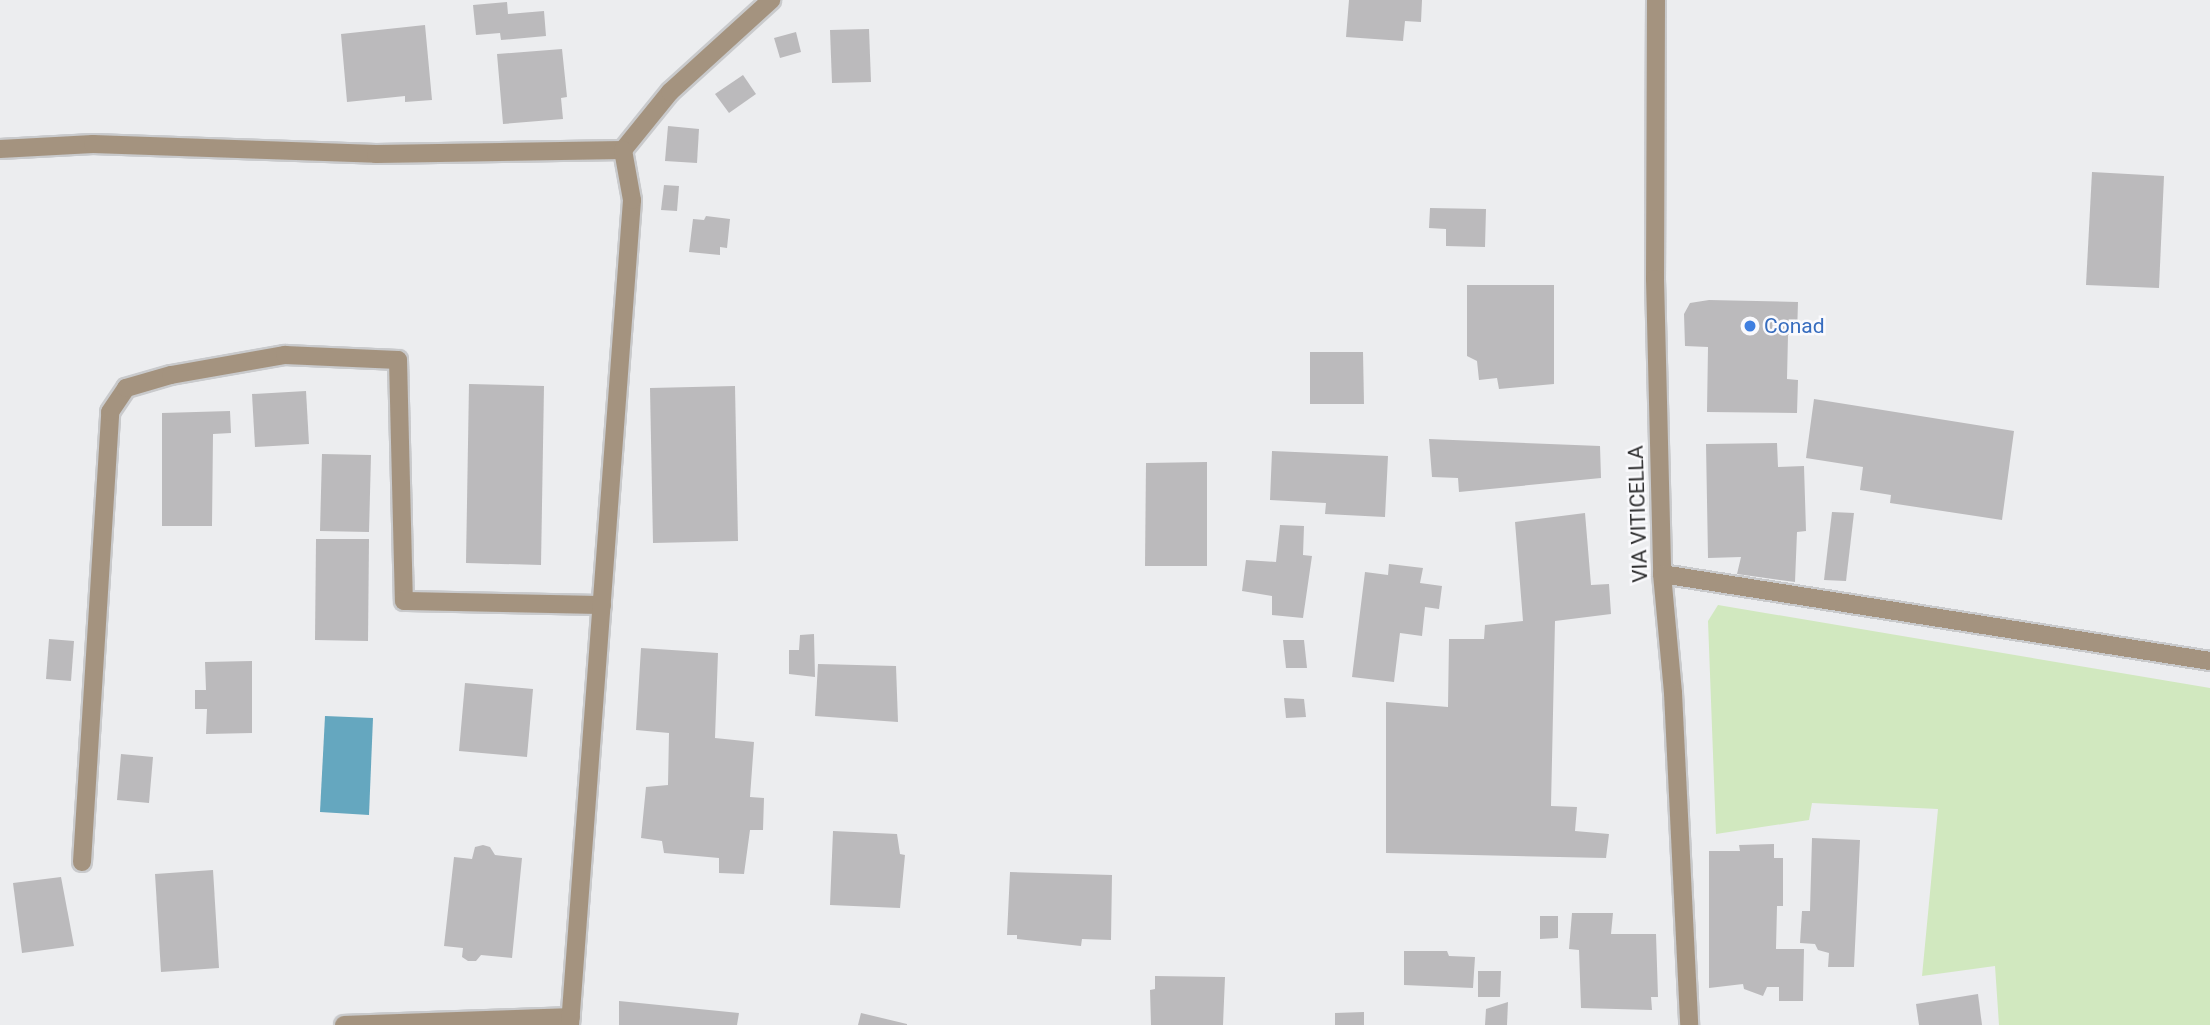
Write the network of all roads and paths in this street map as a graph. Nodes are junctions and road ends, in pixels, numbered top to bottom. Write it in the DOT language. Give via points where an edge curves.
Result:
graph roads {
  1 [pos="771,0"];
  2 [pos="1656,0"];
  3 [pos="0,149"];
  4 [pos="624,150"];
  5 [pos="1662,574"];
  6 [pos="602,605"];
  7 [pos="2210,661"];
  8 [pos="82,862"];
  9 [pos="570,1021"];
  10 [pos="344,1025"];
  11 [pos="1689,1025"];
  1 -- 4 [label="street" via="670,92"];
  2 -- 5 [label="street, VIA VITICELLA" via="1655,279"];
  3 -- 4 [label="street" via="93,144 376,154"];
  4 -- 6 [label="street" via="632,200"];
  5 -- 7 [label="street"];
  5 -- 11 [label="street, VIA VITICELLA" via="1673,693"];
  6 -- 8 [label="street" via="404,601 398,359 285,355 171,375 126,388 110,412"];
  6 -- 9 [label="street"];
  9 -- 10 [label="street"];
}
